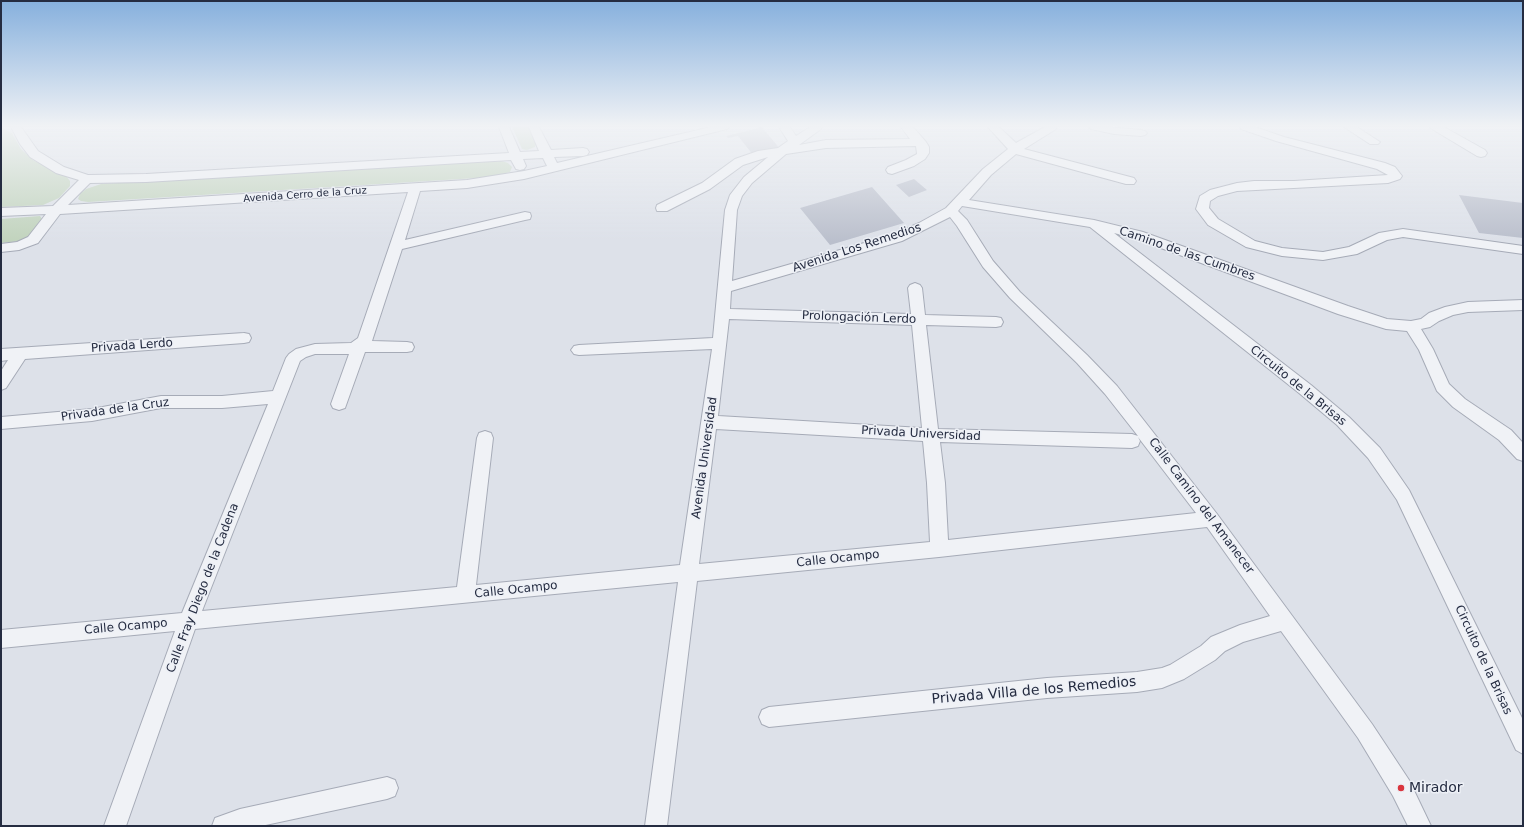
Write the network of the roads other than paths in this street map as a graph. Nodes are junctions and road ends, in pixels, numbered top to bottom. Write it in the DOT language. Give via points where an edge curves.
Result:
graph roads {
  1 [pos="53,166"];
  2 [pos="365,166"];
  3 [pos="520,166"];
  4 [pos="564,166"];
  5 [pos="734,166"];
  6 [pos="765,166"];
  7 [pos="903,166"];
  8 [pos="995,166"];
  9 [pos="1071,166"];
  10 [pos="1380,166"];
  11 [pos="554,168"];
  12 [pos="892,170"];
  13 [pos="524,175"];
  14 [pos="86,179"];
  15 [pos="1130,181"];
  16 [pos="415,188"];
  17 [pos="955,206"];
  18 [pos="662,208"];
  19 [pos="56,210"];
  20 [pos="1,212"];
  21 [pos="525,216"];
  22 [pos="1094,224"];
  23 [pos="397,246"];
  24 [pos="1,248"];
  25 [pos="1523,250"];
  26 [pos="724,288"];
  27 [pos="915,288"];
  28 [pos="1523,305"];
  29 [pos="723,314"];
  30 [pos="918,320"];
  31 [pos="996,322"];
  32 [pos="1411,326"];
  33 [pos="244,338"];
  34 [pos="720,343"];
  35 [pos="359,346"];
  36 [pos="407,347"];
  37 [pos="578,350"];
  38 [pos="20,354"];
  39 [pos="1,355"];
  40 [pos="1,384"];
  41 [pos="278,397"];
  42 [pos="339,404"];
  43 [pos="710,422"];
  44 [pos="1,423"];
  45 [pos="930,435"];
  46 [pos="486,438"];
  47 [pos="1132,441"];
  48 [pos="1523,454"];
  49 [pos="1211,519"];
  50 [pos="939,549"];
  51 [pos="689,573"];
  52 [pos="465,595"];
  53 [pos="1286,621"];
  54 [pos="188,622"];
  55 [pos="1,639"];
  56 [pos="769,717"];
  57 [pos="1523,743"];
  58 [pos="387,788"];
  59 [pos="115,826"];
  60 [pos="223,826"];
  61 [pos="656,826"];
  62 [pos="1420,826"];
  1 -- 14 [label="street"];
  2 -- 14 [label="street"];
  3 -- 13 [label="street"];
  4 -- 11 [label="street, Avenida Cerro de la Cruz"];
  5 -- 18 [label="street" via="706,186"];
  6 -- 26 [label="street, Avenida Universidad" via="748,180 736,195 731,210"];
  7 -- 12 [label="street"];
  8 -- 17 [label="street, Avenida Los Remedios"];
  9 -- 15 [label="street"];
  10 -- 25 [label="street" via="1391,170 1396,176 1388,179 1294,186 1243,186 1214,193 1204,199 1202,209 1213,222 1235,236 1251,244 1282,252 1323,256 1352,251 1384,236 1403,233"];
  11 -- 13 [label="street, Avenida Cerro de la Cruz"];
  13 -- 16 [label="street, Avenida Cerro de la Cruz" via="467,184"];
  14 -- 19 [label="street"];
  16 -- 19 [label="street, Avenida Cerro de la Cruz"];
  16 -- 23 [label="street"];
  17 -- 22 [label="street, Camino de las Cumbres"];
  17 -- 26 [label="street, Avenida Los Remedios" via="924,226 896,238"];
  17 -- 49 [label="street, Calle Camino del Amanecer" via="962,223 988,264 1015,295 1111,390"];
  19 -- 20 [label="street, Avenida Cerro de la Cruz"];
  19 -- 24 [label="street" via="33,240 19,246"];
  21 -- 23 [label="street"];
  22 -- 32 [label="street, Camino de las Cumbres" via="1154,240 1386,324"];
  22 -- 57 [label="street, Circuito de la Brisas" via="1305,388 1343,421 1374,453 1403,495"];
  23 -- 35 [label="street" via="365,340"];
  26 -- 29 [label="street, Avenida Universidad"];
  27 -- 30 [label="street"];
  28 -- 32 [label="street" via="1468,307"];
  29 -- 30 [label="street, Prolongación Lerdo"];
  29 -- 34 [label="street, Avenida Universidad"];
  30 -- 31 [label="street, Prolongación Lerdo"];
  30 -- 45 [label="street"];
  32 -- 48 [label="street" via="1426,349 1443,387 1459,403 1505,435"];
  33 -- 38 [label="street, Privada Lerdo"];
  34 -- 37 [label="street"];
  34 -- 43 [label="street, Avenida Universidad"];
  35 -- 36 [label="street"];
  35 -- 41 [label="street, Calle Fray Diego de la Cadena" via="315,349 299,354 294,358"];
  35 -- 42 [label="street"];
  38 -- 39 [label="street, Privada Lerdo"];
  38 -- 40 [label="street"];
  41 -- 44 [label="street, Privada de la Cruz" via="222,402 162,402 92,415"];
  41 -- 54 [label="street, Calle Fray Diego de la Cadena"];
  43 -- 45 [label="street, Privada Universidad"];
  43 -- 51 [label="street, Avenida Universidad"];
  45 -- 47 [label="street, Privada Universidad"];
  45 -- 50 [label="street" via="936,483"];
  46 -- 52 [label="street, Calle Ocampo"];
  49 -- 50 [label="street, Calle Ocampo"];
  49 -- 53 [label="street, Calle Camino del Amanecer"];
  50 -- 51 [label="street, Calle Ocampo"];
  51 -- 52 [label="street, Calle Ocampo"];
  51 -- 61 [label="street, Avenida Universidad"];
  52 -- 54 [label="street, Calle Ocampo"];
  53 -- 56 [label="street, Privada Villa de los Remedios" via="1240,634 1218,644 1177,672 1162,678"];
  53 -- 62 [label="street, Calle Camino del Amanecer" via="1365,731 1401,788"];
  54 -- 55 [label="street, Calle Ocampo"];
  54 -- 59 [label="street, Calle Fray Diego de la Cadena"];
  58 -- 60 [label="street" via="283,810"];
}
